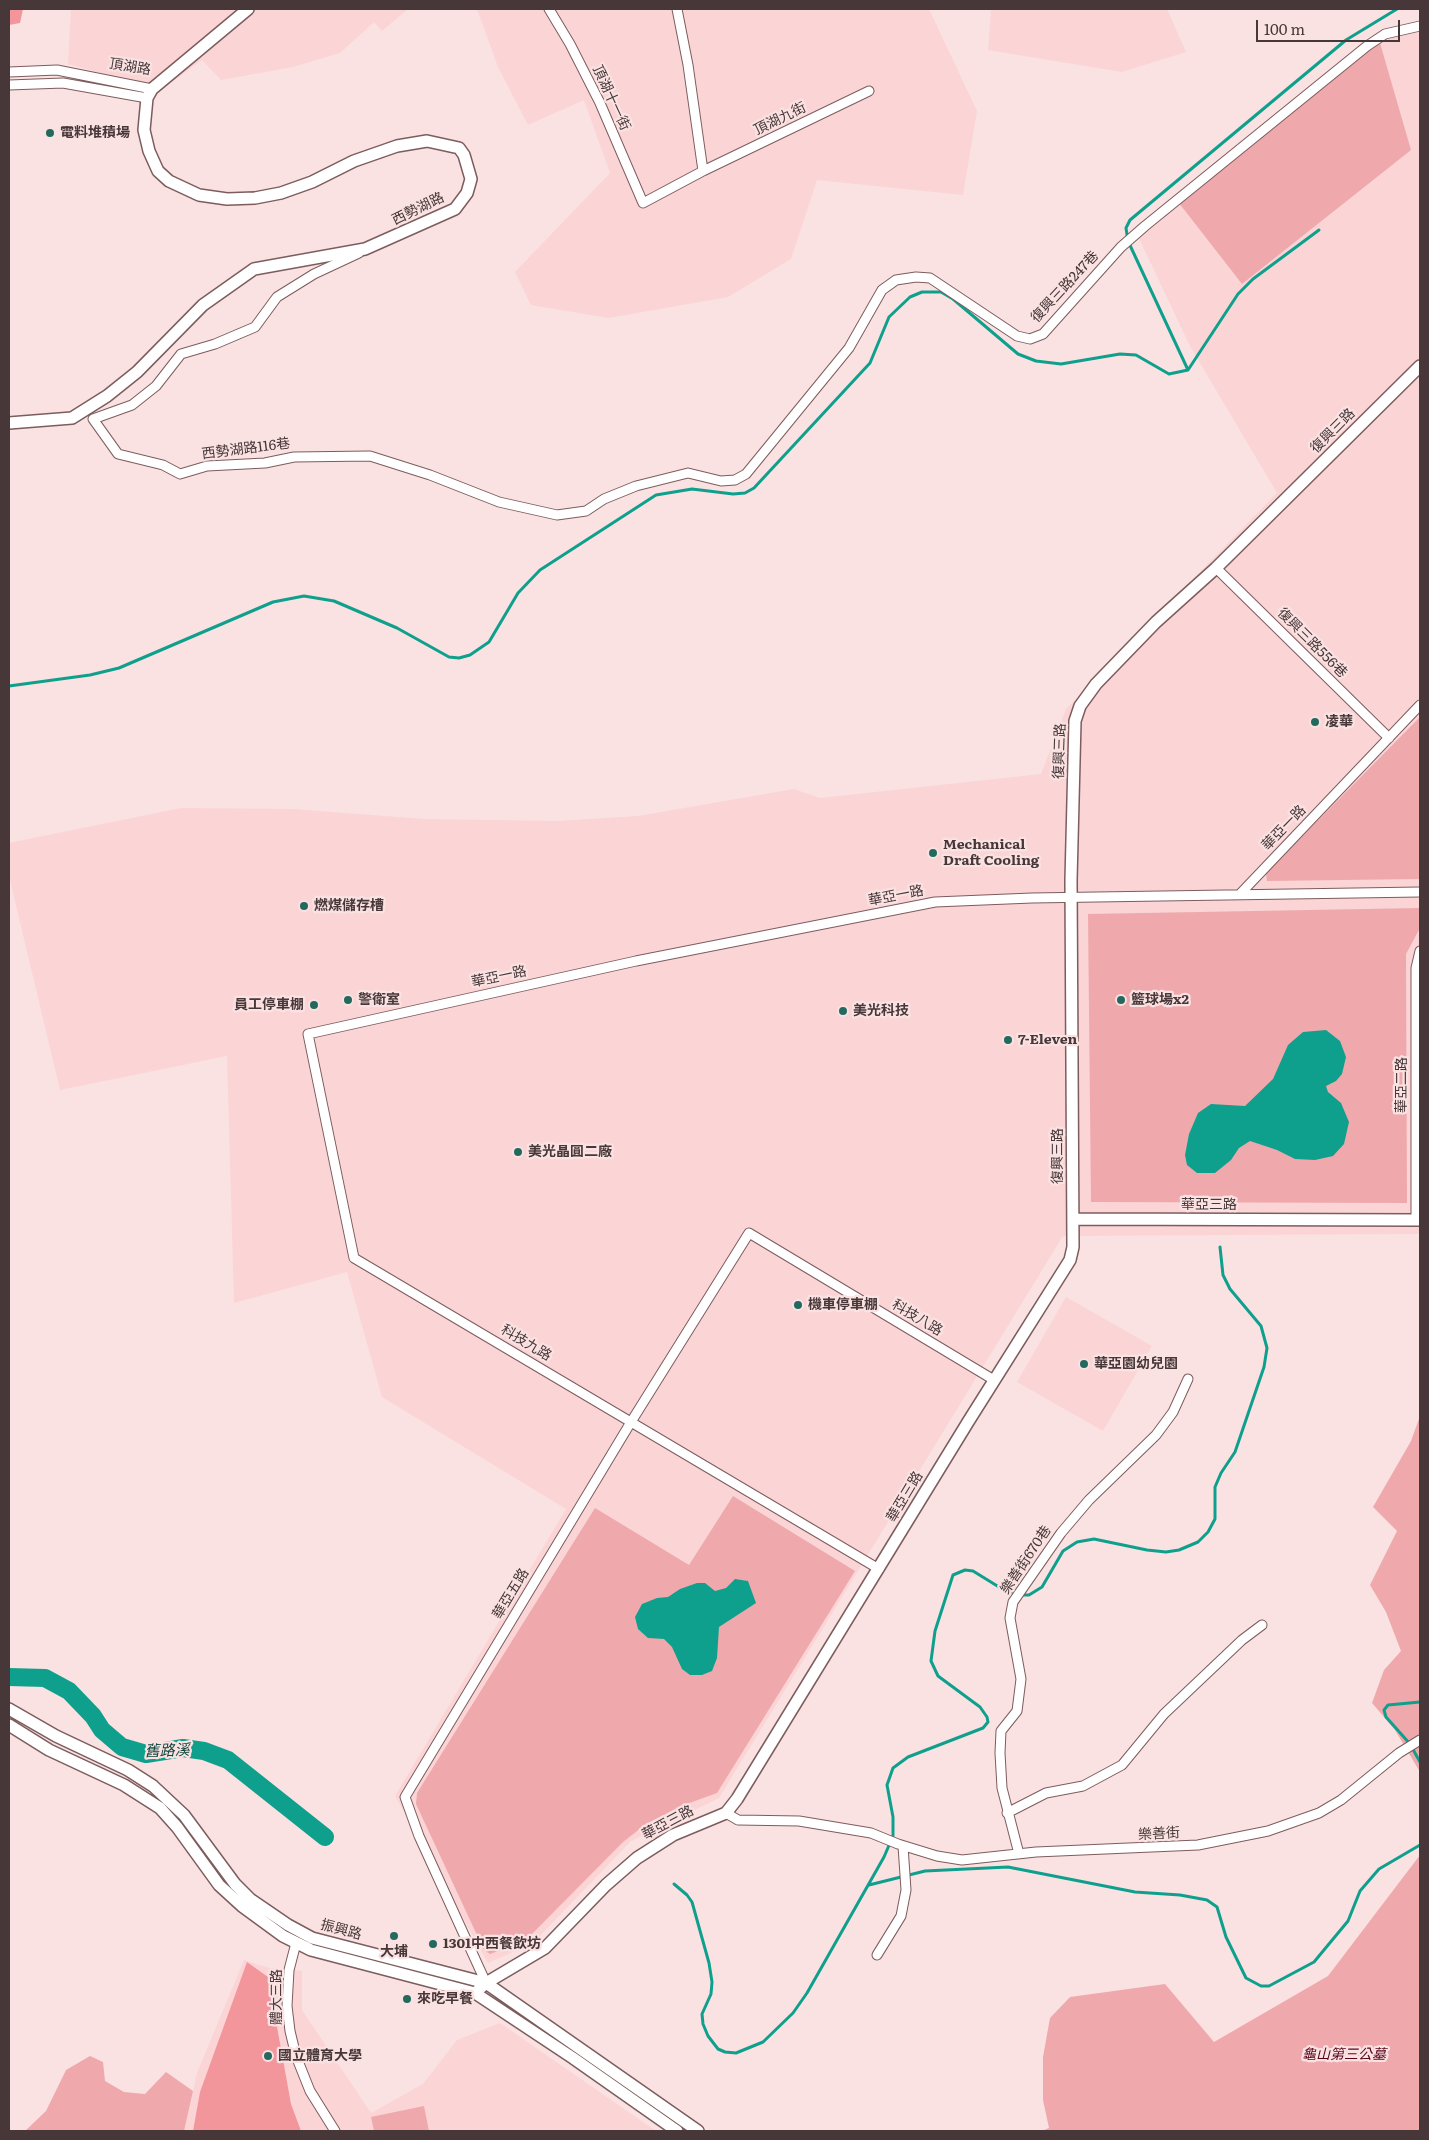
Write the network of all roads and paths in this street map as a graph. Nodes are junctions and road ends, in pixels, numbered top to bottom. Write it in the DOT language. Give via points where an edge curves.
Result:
graph roads {
  1 [pos="248,9"];
  2 [pos="548,9"];
  3 [pos="677,9"];
  4 [pos="1420,26"];
  5 [pos="9,72"];
  6 [pos="9,85"];
  7 [pos="870,91"];
  8 [pos="149,94"];
  9 [pos="703,171"];
  10 [pos="643,202"];
  11 [pos="365,250"];
  12 [pos="1420,366"];
  13 [pos="9,424"];
  14 [pos="735,480"];
  15 [pos="1216,568"];
  16 [pos="1420,704"];
  17 [pos="1389,738"];
  18 [pos="1420,892"];
  19 [pos="1240,894"];
  20 [pos="1071,897"];
  21 [pos="1420,951"];
  22 [pos="1418,1022"];
  23 [pos="308,1034"];
  24 [pos="1073,1220"];
  25 [pos="1418,1220"];
  26 [pos="749,1232"];
  27 [pos="1188,1379"];
  28 [pos="994,1380"];
  29 [pos="631,1422"];
  30 [pos="879,1569"];
  31 [pos="1262,1625"];
  32 [pos="9,1710"];
  33 [pos="9,1725"];
  34 [pos="1419,1741"];
  35 [pos="1007,1813"];
  36 [pos="726,1814"];
  37 [pos="901,1845"];
  38 [pos="1019,1854"];
  39 [pos="300,1932"];
  40 [pos="296,1943"];
  41 [pos="878,1955"];
  42 [pos="486,1983"];
  43 [pos="475,1993"];
  44 [pos="335,2131"];
  45 [pos="677,2131"];
  46 [pos="698,2131"];
  1 -- 8 [label="street, 頂湖路"];
  2 -- 10 [label="street, 頂湖十一街" via="600,103"];
  3 -- 9 [label="street"];
  4 -- 14 [label="street, 復興三路247巷" via="1386,34 1367,46 1145,226 1120,248 1043,334 1030,339 1017,336 930,278 896,280 882,290 849,348 746,474"];
  5 -- 8 [label="street, 頂湖路" via="57,70"];
  6 -- 8 [label="street, 頂湖路" via="63,83"];
  7 -- 9 [label="street, 頂湖九街"];
  8 -- 11 [label="street, 西勢湖路" via="144,130 158,171 184,190 212,198 255,198 281,193 397,146 427,141 459,148 471,179 467,193 455,209"];
  9 -- 10 [label="street, 頂湖九街"];
  11 -- 13 [label="street, 西勢湖路" via="254,269 203,305 137,372 107,396 72,418"];
  11 -- 14 [label="street, 西勢湖路116巷" via="314,274 278,297 255,327 181,354 156,386 132,405 93,419 118,454 163,465 180,474 207,466 265,463 294,457 370,456 499,502 557,515 586,511 604,499 636,486 688,473 721,482"];
  12 -- 15 [label="street, 復興三路"];
  15 -- 17 [label="street, 復興三路556巷"];
  15 -- 20 [label="street, 復興三路" via="1156,622 1096,684 1080,706 1074,721"];
  16 -- 17 [label="street, 華亞一路"];
  17 -- 19 [label="street, 華亞一路"];
  18 -- 19 [label="street"];
  19 -- 20 [label="street, 華亞一路"];
  20 -- 23 [label="street, 華亞一路" via="935,902 636,961"];
  20 -- 24 [label="street, 復興三路"];
  21 -- 22 [label="street, 華亞二路" via="1416,968"];
  22 -- 25 [label="street, 華亞二路"];
  23 -- 29 [label="street, 科技九路" via="354,1258"];
  24 -- 25 [label="street, 華亞三路"];
  24 -- 28 [label="street, 華亞三路" via="1070,1260"];
  26 -- 28 [label="street, 科技八路"];
  26 -- 29 [label="street, 華亞五路"];
  27 -- 35 [label="street, 樂善街670巷" via="1173,1412 1156,1435 1061,1533 1013,1602 1010,1618 1021,1679 1017,1711 1001,1731 1002,1788"];
  28 -- 30 [label="street, 華亞三路"];
  29 -- 30 [label="street, 科技九路"];
  29 -- 42 [label="street, 華亞五路" via="405,1797"];
  30 -- 36 [label="street, 華亞三路"];
  31 -- 35 [label="street" via="1164,1714 1122,1765 1083,1786 1046,1794"];
  32 -- 39 [label="street, 振興路" via="153,1786 184,1815 235,1884 268,1912"];
  33 -- 40 [label="street, 振興路" via="49,1750 124,1786 160,1808 219,1884 264,1923"];
  34 -- 38 [label="street, 樂善街" via="1319,1814 1268,1831 1198,1845"];
  35 -- 38 [label="street, 樂善街670巷"];
  36 -- 37 [label="street, 樂善街" via="738,1820 799,1821 871,1833"];
  36 -- 42 [label="street, 華亞三路" via="674,1836 637,1858 544,1948"];
  37 -- 38 [label="street, 樂善街" via="962,1860"];
  37 -- 41 [label="street" via="906,1890 901,1916"];
  39 -- 40 [label="street"];
  39 -- 42 [label="street, 振興路" via="312,1938"];
  40 -- 43 [label="street, 振興路" via="311,1950"];
  40 -- 44 [label="street, 體大三路" via="289,1970 290,2031 310,2091"];
  42 -- 43 [label="street, 華亞三路"];
  42 -- 46 [label="street, 振興路"];
  43 -- 45 [label="street, 振興路"];
}
